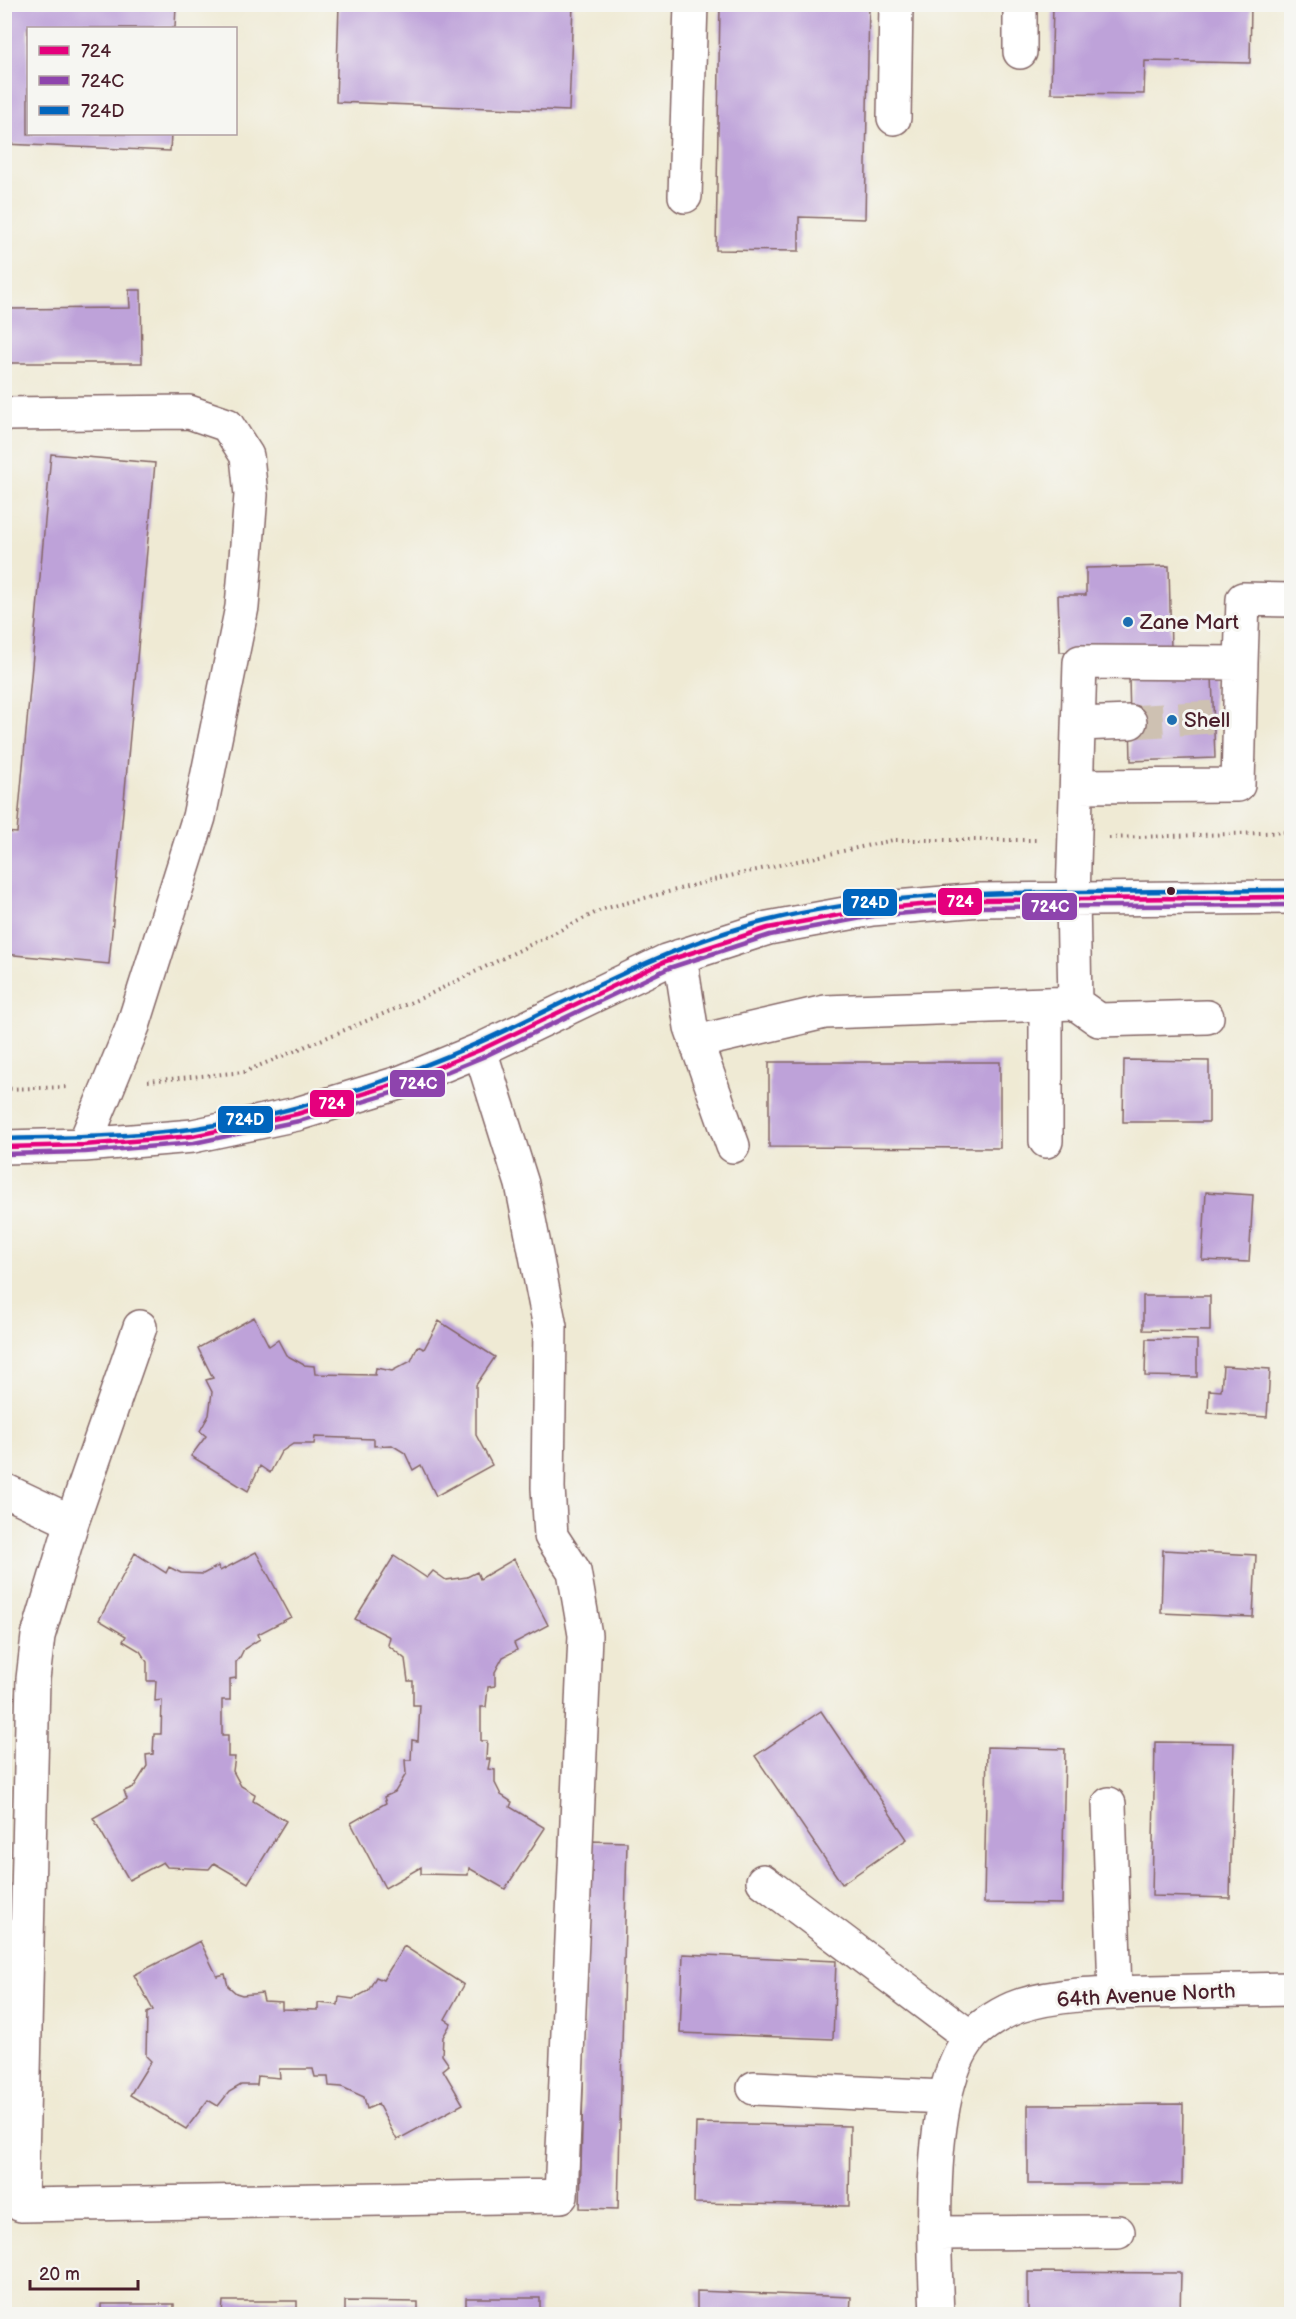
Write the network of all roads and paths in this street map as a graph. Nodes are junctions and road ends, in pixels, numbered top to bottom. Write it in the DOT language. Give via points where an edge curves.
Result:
graph roads {
  1 [pos="691,4"];
  2 [pos="896,4"];
  3 [pos="1020,4"];
  4 [pos="1020,52"];
  5 [pos="894,118"];
  6 [pos="685,196"];
  7 [pos="4,414"];
  8 [pos="1292,600"];
  9 [pos="1241,663"];
  10 [pos="1130,722"];
  11 [pos="1079,724"];
  12 [pos="1077,786"];
  13 [pos="1292,897"];
  14 [pos="1073,899"];
  15 [pos="680,956"];
  16 [pos="1060,1003"];
  17 [pos="1207,1017"];
  18 [pos="696,1042"];
  19 [pos="480,1050"];
  20 [pos="1046,1141"];
  21 [pos="84,1145"];
  22 [pos="733,1146"];
  23 [pos="4,1147"];
  24 [pos="140,1327"];
  25 [pos="4,1490"];
  26 [pos="72,1522"];
  27 [pos="1109,1804"];
  28 [pos="763,1881"];
  29 [pos="1292,1989"];
  30 [pos="1115,1993"];
  31 [pos="970,2037"];
  32 [pos="754,2088"];
  33 [pos="944,2097"];
  34 [pos="1118,2232"];
  35 [pos="936,2233"];
  36 [pos="937,2314"];
  1 -- 6 [label="street"];
  2 -- 5 [label="street"];
  3 -- 4 [label="street"];
  7 -- 21 [label="street" via="189,412 227,424 247,456 251,495 242,607 199,817 133,1026"];
  8 -- 9 [label="street" via="1243,599"];
  9 -- 11 [label="street" via="1080,662"];
  9 -- 12 [label="street" via="1226,717 1238,785"];
  10 -- 11 [label="street"];
  11 -- 12 [label="street"];
  12 -- 14 [label="street"];
  13 -- 14 [label="street"];
  14 -- 15 [label="street" via="980,900 872,909 768,928"];
  14 -- 16 [label="street"];
  15 -- 18 [label="street"];
  15 -- 19 [label="street"];
  16 -- 17 [label="street" via="1099,1020"];
  16 -- 18 [label="street" via="825,1012"];
  16 -- 20 [label="street"];
  18 -- 22 [label="street"];
  19 -- 21 [label="street" via="402,1082 297,1114 193,1136"];
  19 -- 26 [label="street" via="522,1184 550,1327 551,1536 574,1571 585,1635 561,2196 21,2205 33,1679 38,1636"];
  21 -- 23 [label="street"];
  24 -- 26 [label="street"];
  25 -- 26 [label="street"];
  27 -- 30 [label="street"];
  28 -- 31 [label="street"];
  29 -- 30 [label="street, 64th Avenue North"];
  30 -- 31 [label="street, 64th Avenue North" via="1018,2006"];
  31 -- 33 [label="street, 64th Avenue North" via="954,2063"];
  32 -- 33 [label="street"];
  33 -- 35 [label="street, 64th Avenue North" via="938,2137"];
  34 -- 35 [label="street"];
  35 -- 36 [label="street, 64th Avenue North"];
}
